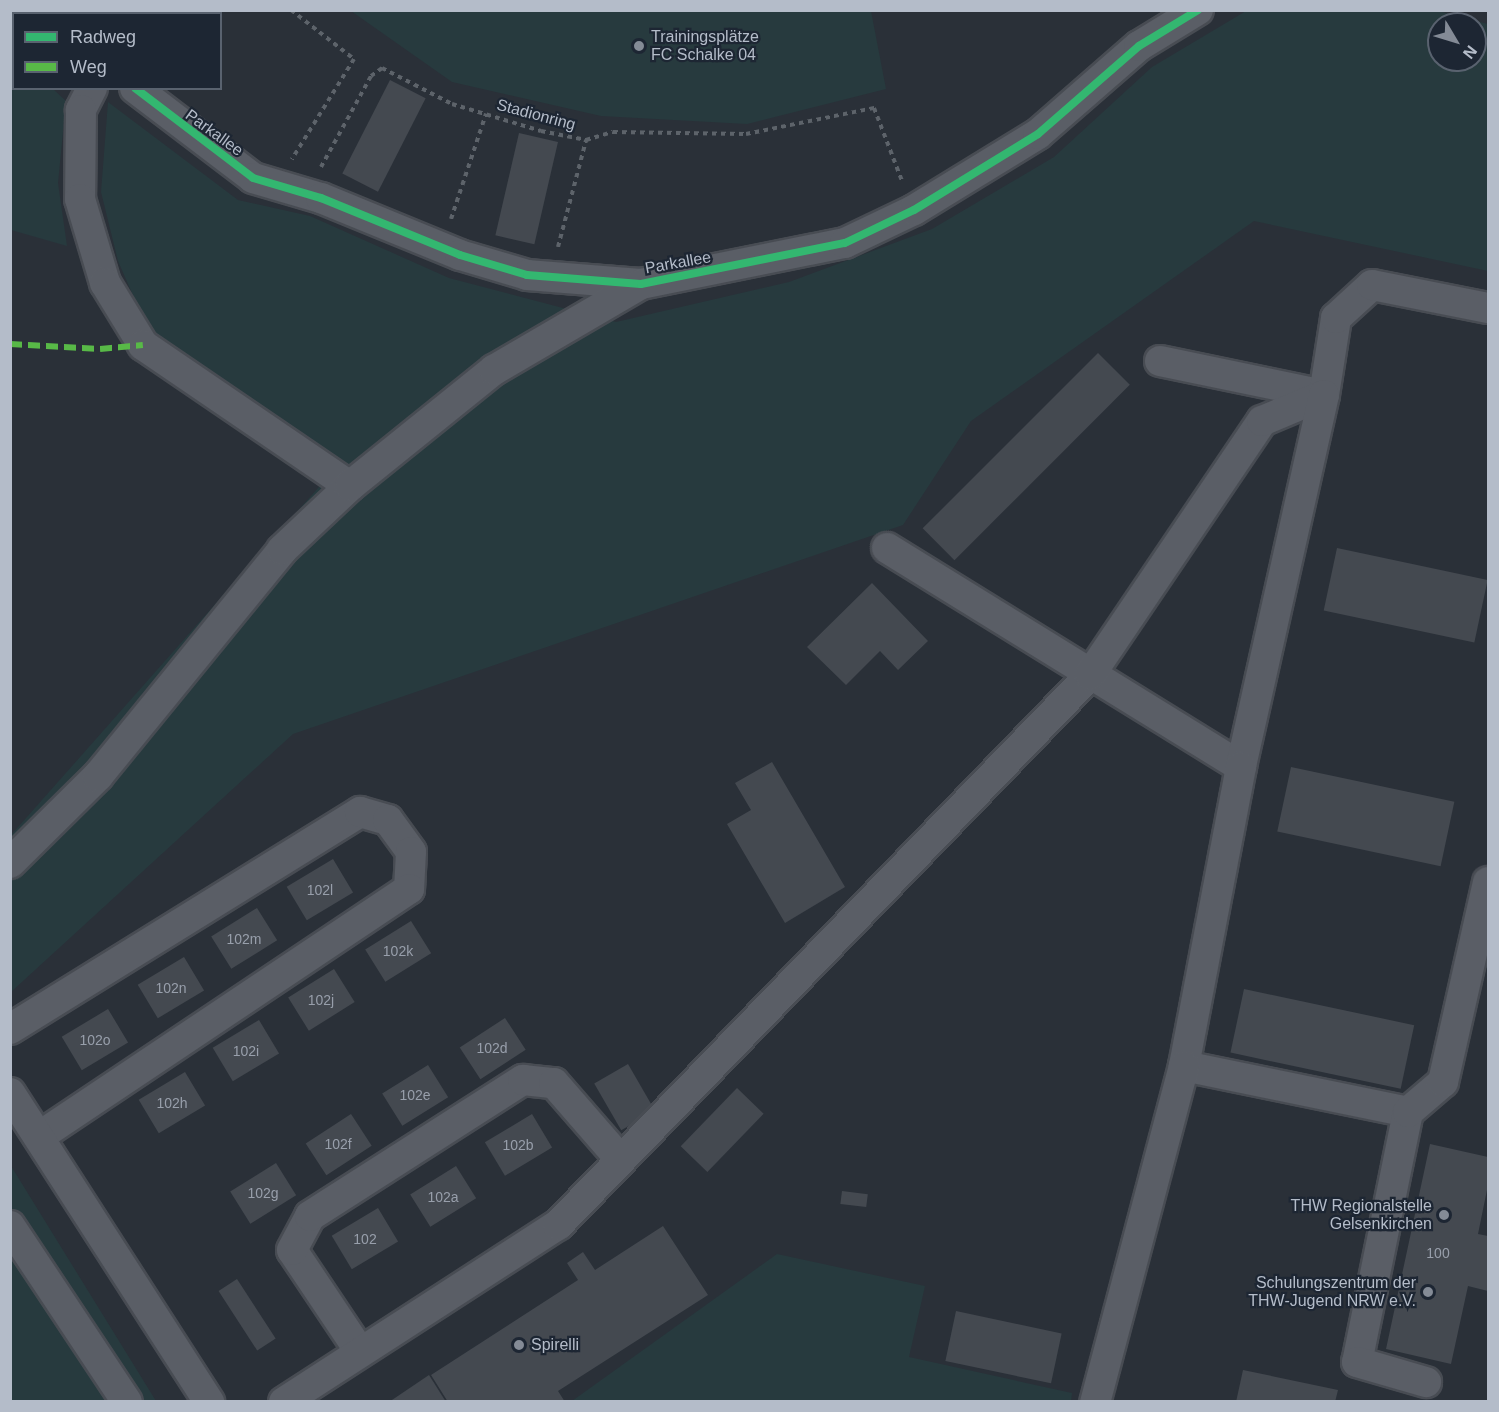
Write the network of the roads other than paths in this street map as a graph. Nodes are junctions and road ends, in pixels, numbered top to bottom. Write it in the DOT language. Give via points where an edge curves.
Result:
graph roads {
  1 [pos="1198,10"];
  2 [pos="91,90"];
  3 [pos="138,90"];
  4 [pos="641,284"];
  5 [pos="1488,308"];
  6 [pos="1160,361"];
  7 [pos="1324,395"];
  8 [pos="350,486"];
  9 [pos="887,548"];
  10 [pos="1090,675"];
  11 [pos="1241,767"];
  12 [pos="10,863"];
  13 [pos="1488,882"];
  14 [pos="10,1029"];
  15 [pos="1184,1066"];
  16 [pos="10,1093"];
  17 [pos="1408,1112"];
  18 [pos="39,1137"];
  19 [pos="621,1160"];
  20 [pos="10,1226"];
  21 [pos="359,1350"];
  22 [pos="1426,1382"];
  23 [pos="127,1401"];
  24 [pos="209,1401"];
  25 [pos="284,1401"];
  26 [pos="1095,1401"];
  1 -- 4 [label="street, Parkallee" via="1138,46 1038,134 914,210 845,243"];
  2 -- 8 [label="street" via="81,110 80,199 105,283 143,345"];
  3 -- 4 [label="street, Parkallee" via="253,178 306,193 460,255 549,280"];
  4 -- 8 [label="street" via="494,370"];
  5 -- 7 [label="street" via="1372,285 1336,318"];
  6 -- 7 [label="street"];
  7 -- 10 [label="street" via="1262,421"];
  7 -- 11 [label="street"];
  8 -- 12 [label="street" via="282,550 98,776"];
  9 -- 10 [label="street"];
  10 -- 11 [label="street"];
  10 -- 19 [label="street"];
  11 -- 15 [label="street"];
  13 -- 17 [label="street" via="1443,1082"];
  14 -- 18 [label="street" via="360,812 388,820 411,852 409,889"];
  15 -- 17 [label="street"];
  15 -- 26 [label="street"];
  16 -- 18 [label="street"];
  17 -- 22 [label="street" via="1357,1362"];
  18 -- 24 [label="street"];
  19 -- 21 [label="street" via="558,1225"];
  19 -- 21 [label="street" via="554,1083 523,1080 310,1216 292,1250"];
  20 -- 23 [label="street"];
  21 -- 25 [label="street"];
}
